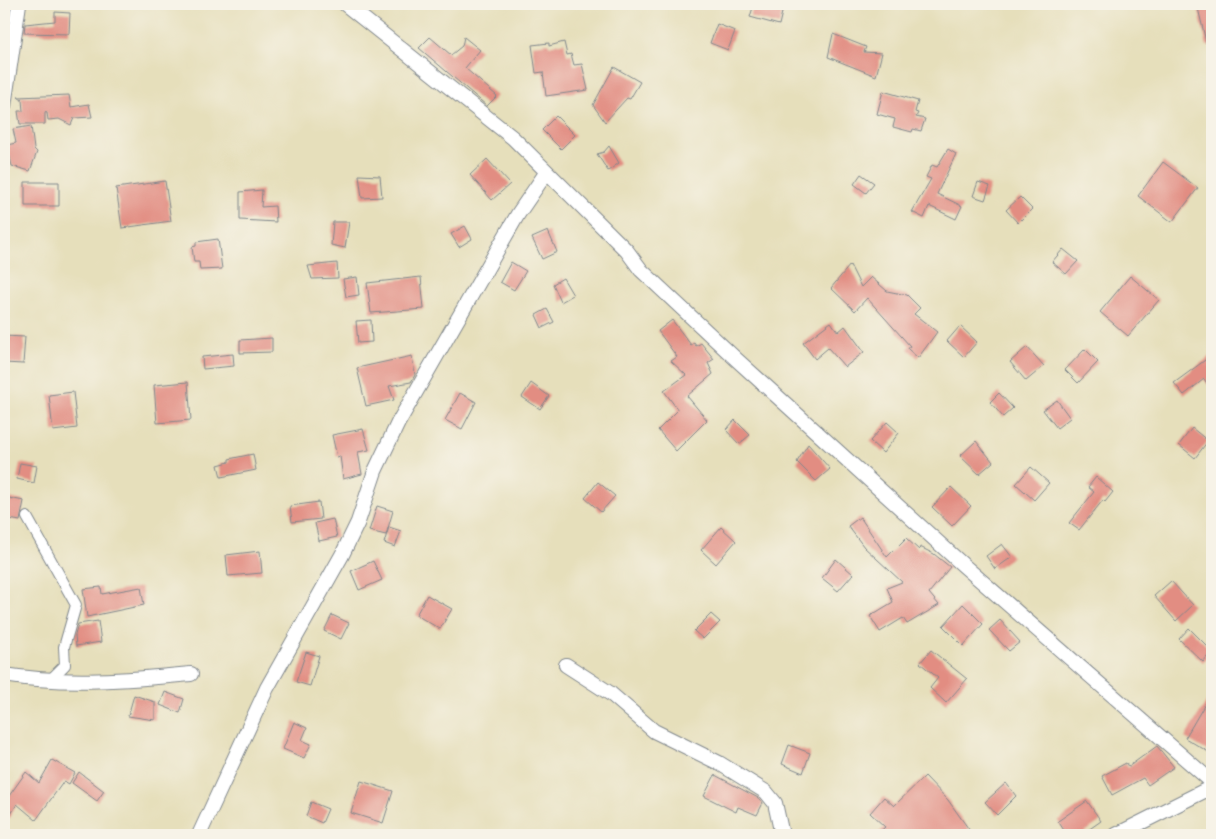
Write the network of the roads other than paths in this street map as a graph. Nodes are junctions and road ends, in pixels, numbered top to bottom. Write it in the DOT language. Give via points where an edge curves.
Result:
graph roads {
  1 [pos="19,4"];
  2 [pos="345,4"];
  3 [pos="4,106"];
  4 [pos="546,173"];
  5 [pos="27,517"];
  6 [pos="566,665"];
  7 [pos="191,674"];
  8 [pos="4,675"];
  9 [pos="52,678"];
  10 [pos="1212,782"];
  11 [pos="1212,787"];
  12 [pos="198,835"];
  13 [pos="782,835"];
  14 [pos="1116,835"];
  1 -- 3 [label="street"];
  2 -- 4 [label="street" via="513,138"];
  4 -- 10 [label="street" via="627,251 641,270 743,365 963,566"];
  4 -- 12 [label="street" via="518,214 398,423 342,555 267,688"];
  5 -- 9 [label="street" via="76,605 64,648 66,664"];
  6 -- 13 [label="street" via="611,694 654,731 719,763 766,792 775,803"];
  7 -- 9 [label="street" via="102,680"];
  8 -- 9 [label="street"];
  11 -- 14 [label="street"];
}
